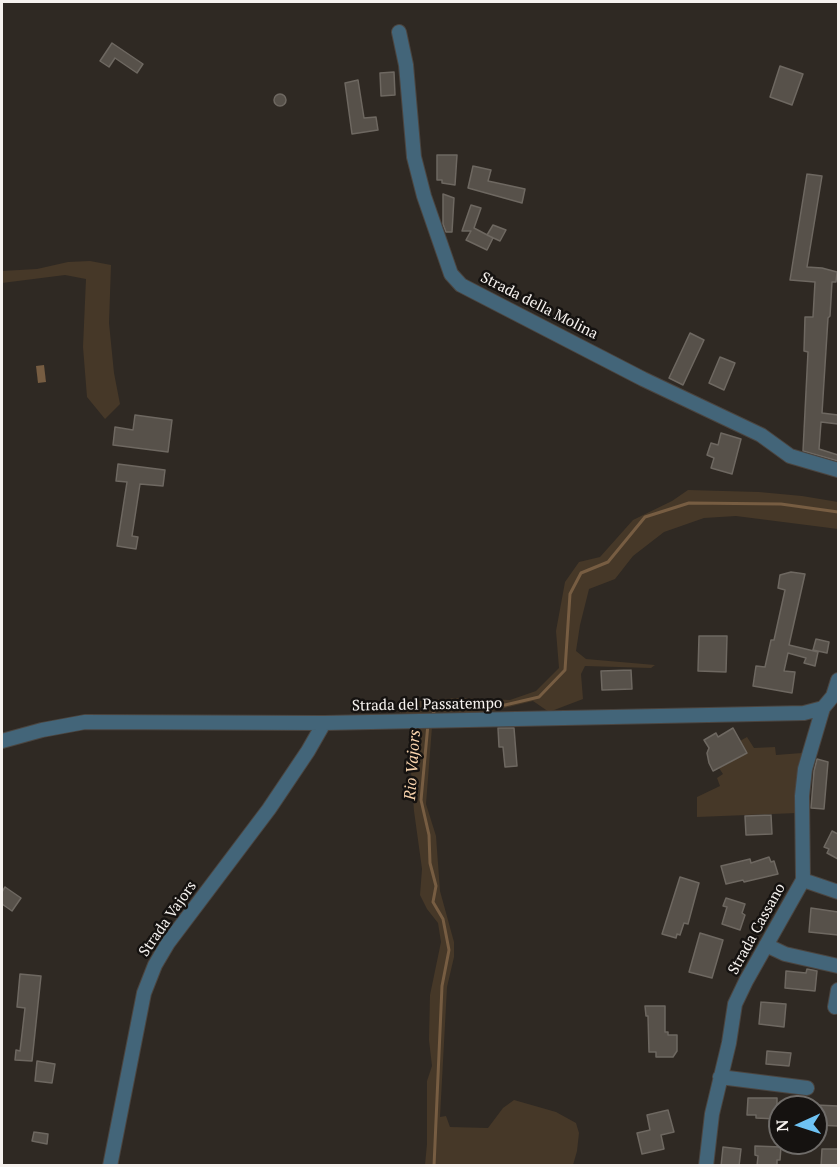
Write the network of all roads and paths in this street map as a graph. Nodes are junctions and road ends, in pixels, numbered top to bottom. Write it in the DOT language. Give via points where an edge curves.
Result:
graph roads {
  1 [pos="399,32"];
  2 [pos="838,470"];
  3 [pos="838,680"];
  4 [pos="824,708"];
  5 [pos="324,723"];
  6 [pos="2,741"];
  7 [pos="803,880"];
  8 [pos="838,892"];
  9 [pos="766,945"];
  10 [pos="838,966"];
  11 [pos="838,990"];
  12 [pos="835,1007"];
  13 [pos="720,1077"];
  14 [pos="807,1088"];
  15 [pos="110,1166"];
  16 [pos="706,1166"];
  1 -- 2 [label="street, Strada della Molina" via="406,65 414,157 451,274 461,285 761,435 790,456"];
  3 -- 4 [label="street"];
  4 -- 5 [label="street, Strada del Passatempo" via="804,713"];
  4 -- 7 [label="street, Strada Cassano" via="805,769"];
  5 -- 6 [label="street, Strada del Passatempo" via="85,723"];
  5 -- 15 [label="street, Strada Vajors" via="269,809 155,965 144,993"];
  7 -- 8 [label="street"];
  7 -- 9 [label="street, Strada Cassano"];
  9 -- 10 [label="street" via="786,954"];
  9 -- 13 [label="street, Strada Cassano" via="735,1004"];
  11 -- 12 [label="street"];
  13 -- 14 [label="street"];
  13 -- 16 [label="street, Strada Cassano"];
}
